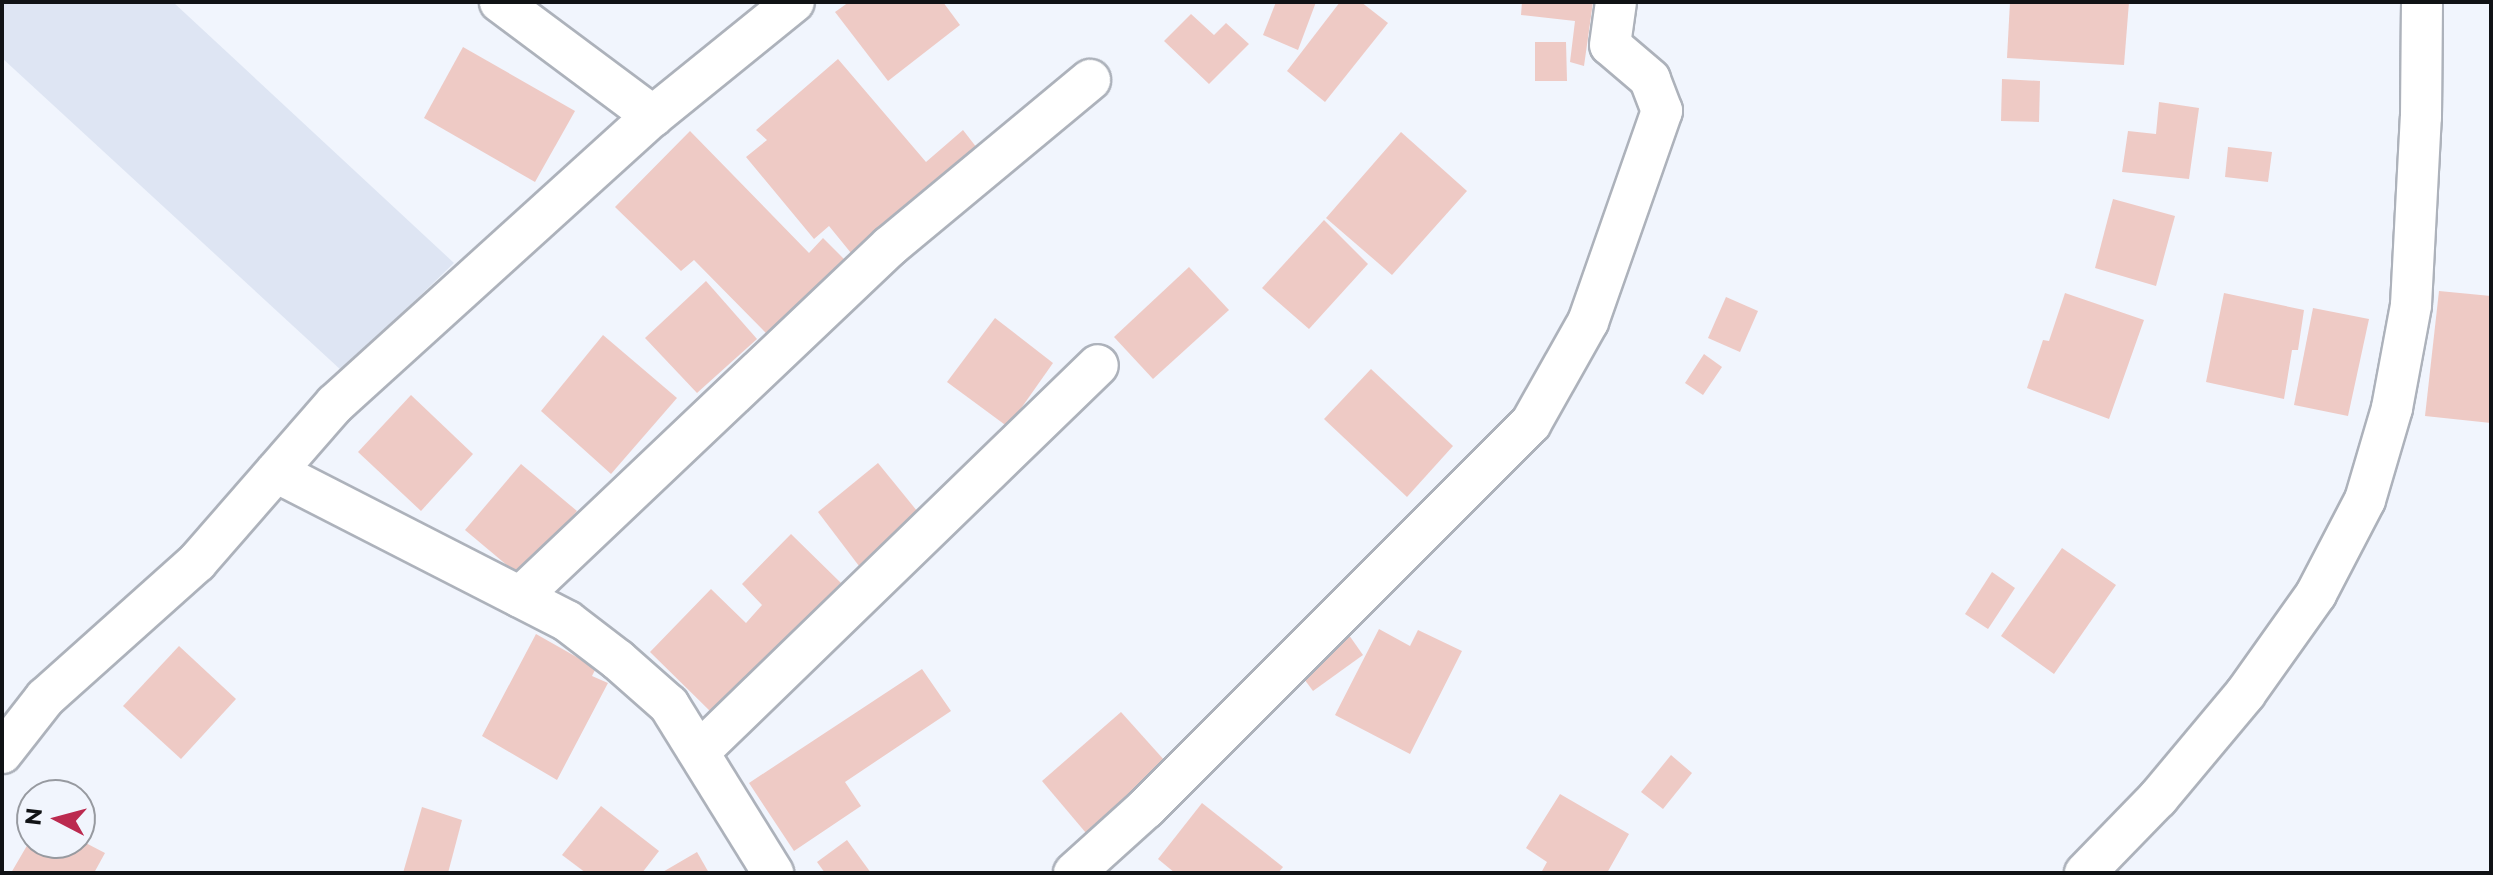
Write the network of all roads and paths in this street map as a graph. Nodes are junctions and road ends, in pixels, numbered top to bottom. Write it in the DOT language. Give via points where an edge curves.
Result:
graph roads {
  1 [pos="500,2"];
  2 [pos="794,2"];
  3 [pos="1616,2"];
  4 [pos="2422,2"];
  5 [pos="1090,80"];
  6 [pos="653,116"];
  7 [pos="1098,365"];
  8 [pos="276,472"];
  9 [pos="520,597"];
  10 [pos="700,751"];
  11 [pos="2,753"];
  12 [pos="773,873"];
  13 [pos="1074,873"];
  14 [pos="2085,873"];
  1 -- 6 [label="street"];
  2 -- 6 [label="street"];
  3 -- 13 [label="street" via="1610,45 1650,79 1662,111 1588,322 1531,423 1146,808"];
  4 -- 14 [label="street" via="2411,305 2392,408 2365,500 2316,594 2245,694 2158,798"];
  5 -- 9 [label="street" via="890,246"];
  6 -- 8 [label="street" via="335,404"];
  7 -- 10 [label="street"];
  8 -- 9 [label="street"];
  8 -- 11 [label="street" via="197,562 45,698"];
  9 -- 10 [label="street" via="567,621 618,660 669,705"];
  10 -- 12 [label="street"];
}
